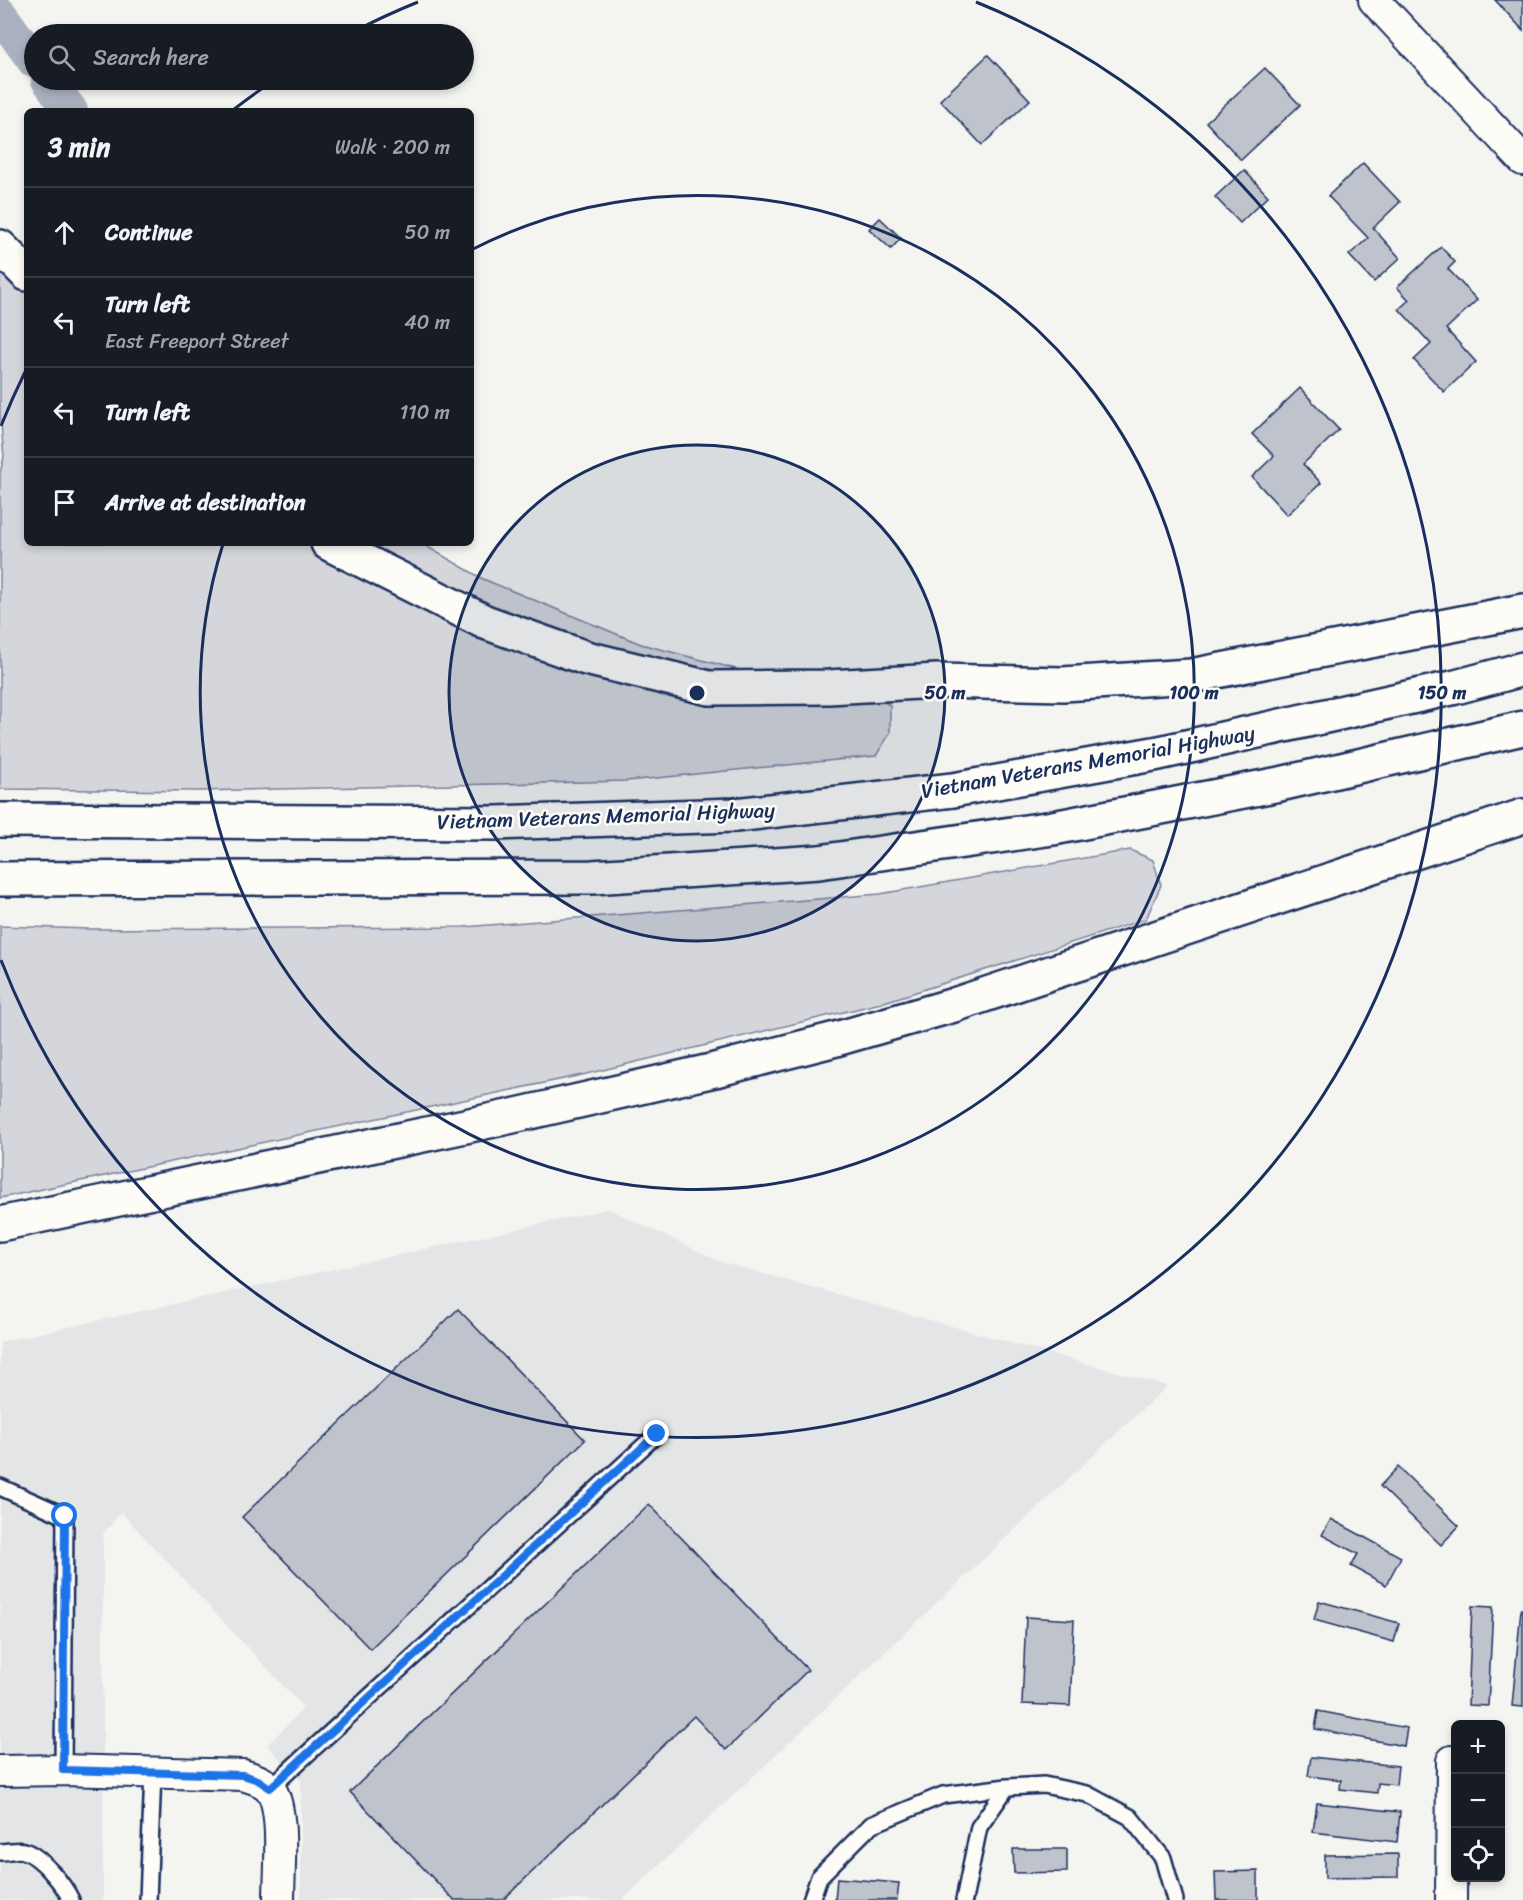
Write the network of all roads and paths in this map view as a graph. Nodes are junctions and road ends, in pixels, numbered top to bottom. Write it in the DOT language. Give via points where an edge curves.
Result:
graph roads {
  1 [pos="1374,0"];
  2 [pos="1523,160"];
  3 [pos="0,247"];
  4 [pos="24,271"];
  5 [pos="334,546"];
  6 [pos="1523,611"];
  7 [pos="1523,669"];
  8 [pos="1523,728"];
  9 [pos="1523,816"];
  10 [pos="0,820"];
  11 [pos="0,879"];
  12 [pos="0,1224"];
  13 [pos="657,1434"];
  14 [pos="0,1487"];
  15 [pos="63,1770"];
  16 [pos="0,1771"];
  17 [pos="153,1773"];
  18 [pos="1452,1774"];
  19 [pos="1007,1787"];
  20 [pos="270,1788"];
  21 [pos="0,1852"];
  22 [pos="71,1900"];
  23 [pos="148,1900"];
  24 [pos="279,1900"];
  25 [pos="811,1900"];
  26 [pos="964,1900"];
  27 [pos="1175,1900"];
  28 [pos="1451,1900"];
  1 -- 2 [label="street"];
  3 -- 4 [label="highway"];
  5 -- 6 [label="highway" via="485,622 586,658 709,688 937,681 1063,684 1191,676"];
  7 -- 10 [label="highway, Vietnam Veterans Memorial Highway" via="1160,753 953,790 735,815 496,823"];
  8 -- 11 [label="highway" via="1280,784 1053,828 819,862 592,877"];
  9 -- 12 [label="highway" via="954,1005 836,1039 520,1114"];
  13 -- 20 [label="lane"];
  14 -- 15 [label="lane" via="65,1516"];
  15 -- 16 [label="street"];
  15 -- 17 [label="street"];
  17 -- 20 [label="street" via="243,1775"];
  17 -- 23 [label="lane"];
  18 -- 28 [label="street"];
  19 -- 25 [label="lane" via="943,1795 871,1825 819,1877"];
  19 -- 26 [label="lane" via="980,1827"];
  19 -- 27 [label="lane" via="1044,1785 1087,1794 1130,1817 1163,1858"];
  20 -- 24 [label="street" via="279,1819"];
  21 -- 22 [label="lane" via="25,1851 48,1868"];
}
